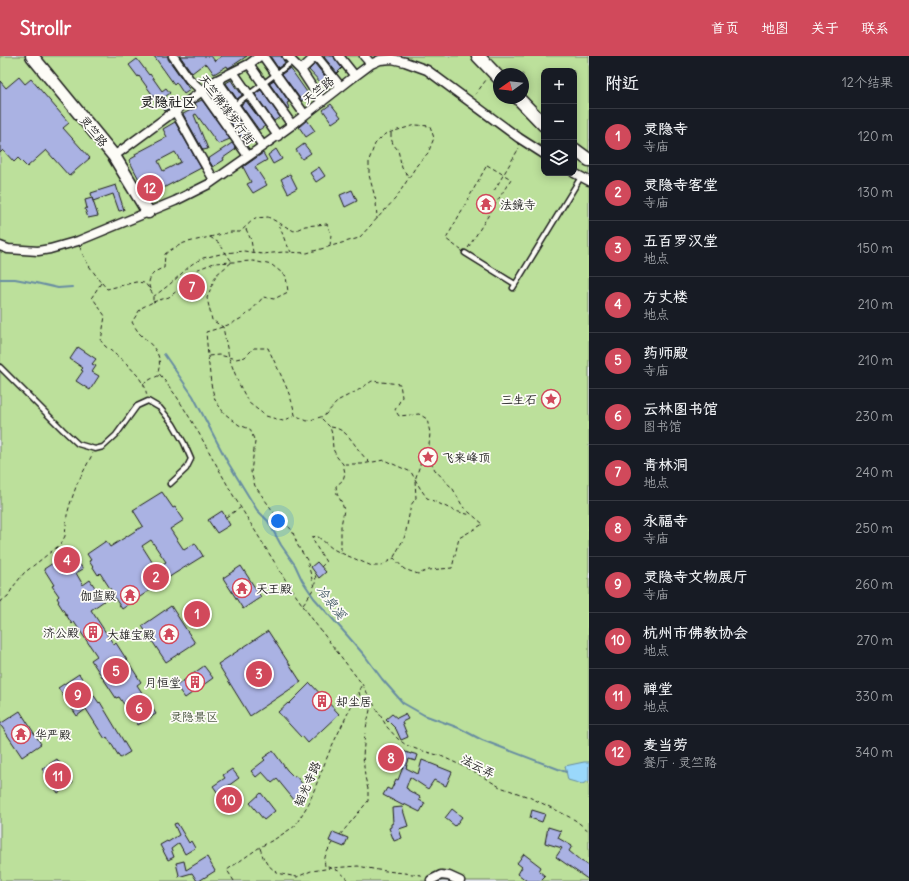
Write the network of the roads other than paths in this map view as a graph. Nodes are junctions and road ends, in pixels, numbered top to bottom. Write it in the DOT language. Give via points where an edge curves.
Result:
graph roads {
  1 [pos="32,56"];
  2 [pos="173,56"];
  3 [pos="260,56"];
  4 [pos="263,56"];
  5 [pos="316,56"];
  6 [pos="339,56"];
  7 [pos="364,56"];
  8 [pos="478,56"];
  9 [pos="290,59"];
  10 [pos="249,64"];
  11 [pos="371,64"];
  12 [pos="301,70"];
  13 [pos="233,72"];
  14 [pos="493,72"];
  15 [pos="276,74"];
  16 [pos="355,76"];
  17 [pos="217,80"];
  18 [pos="263,85"];
  19 [pos="341,87"];
  20 [pos="202,91"];
  21 [pos="249,94"];
  22 [pos="322,102"];
  23 [pos="524,104"];
  24 [pos="234,105"];
  25 [pos="175,111"];
  26 [pos="305,115"];
  27 [pos="220,116"];
  28 [pos="541,121"];
  29 [pos="292,126"];
  30 [pos="278,136"];
  31 [pos="263,146"];
  32 [pos="577,151"];
  33 [pos="541,152"];
  34 [pos="114,156"];
  35 [pos="248,156"];
  36 [pos="589,160"];
  37 [pos="577,175"];
  38 [pos="576,176"];
  39 [pos="214,180"];
  40 [pos="589,181"];
  41 [pos="148,212"];
  42 [pos="0,246"];
  43 [pos="465,252"];
  44 [pos="0,367"];
  45 [pos="170,484"];
  46 [pos="431,880"];
  47 [pos="460,881"];
  1 -- 34 [label="street, 灵竺路"];
  2 -- 20 [label="street, 天竺佛缘步行街" via="189,79"];
  3 -- 10 [label="street"];
  4 -- 15 [label="street"];
  5 -- 12 [label="street"];
  5 -- 19 [label="street"];
  6 -- 16 [label="street"];
  7 -- 11 [label="street"];
  8 -- 14 [label="street"];
  9 -- 12 [label="street"];
  9 -- 15 [label="lane"];
  10 -- 13 [label="street"];
  10 -- 18 [label="street"];
  11 -- 16 [label="street, 天竺路"];
  11 -- 33 [label="street, 天竺路" via="392,58 427,70"];
  12 -- 22 [label="street"];
  13 -- 17 [label="street"];
  13 -- 21 [label="street"];
  15 -- 18 [label="lane"];
  15 -- 26 [label="street"];
  16 -- 19 [label="street, 天竺路"];
  17 -- 20 [label="street"];
  17 -- 24 [label="street"];
  18 -- 21 [label="lane"];
  18 -- 29 [label="street"];
  19 -- 22 [label="street, 天竺路"];
  20 -- 25 [label="street"];
  20 -- 27 [label="street, 天竺佛缘步行街"];
  21 -- 24 [label="lane"];
  21 -- 30 [label="street"];
  22 -- 26 [label="street, 天竺路"];
  23 -- 28 [label="street"];
  24 -- 27 [label="lane"];
  24 -- 31 [label="street"];
  25 -- 34 [label="street"];
  25 -- 39 [label="street"];
  26 -- 29 [label="street, 天竺路"];
  27 -- 35 [label="street, 天竺佛缘步行街"];
  29 -- 30 [label="street, 天竺路"];
  30 -- 31 [label="street, 天竺路"];
  31 -- 35 [label="street, 天竺路"];
  32 -- 36 [label="street"];
  34 -- 41 [label="street, 灵竺路"];
  35 -- 39 [label="street, 天竺路"];
  37 -- 40 [label="street"];
  38 -- 43 [label="lane" via="514,286"];
  39 -- 41 [label="street, 天竺路"];
  41 -- 42 [label="street, 天竺路" via="50,249 8,249"];
  44 -- 45 [label="lane" via="78,444 95,449 103,447 116,435 137,406 148,401 160,408 184,443 191,459 186,469"];
  46 -- 47 [label="street" via="441,875"];
}
